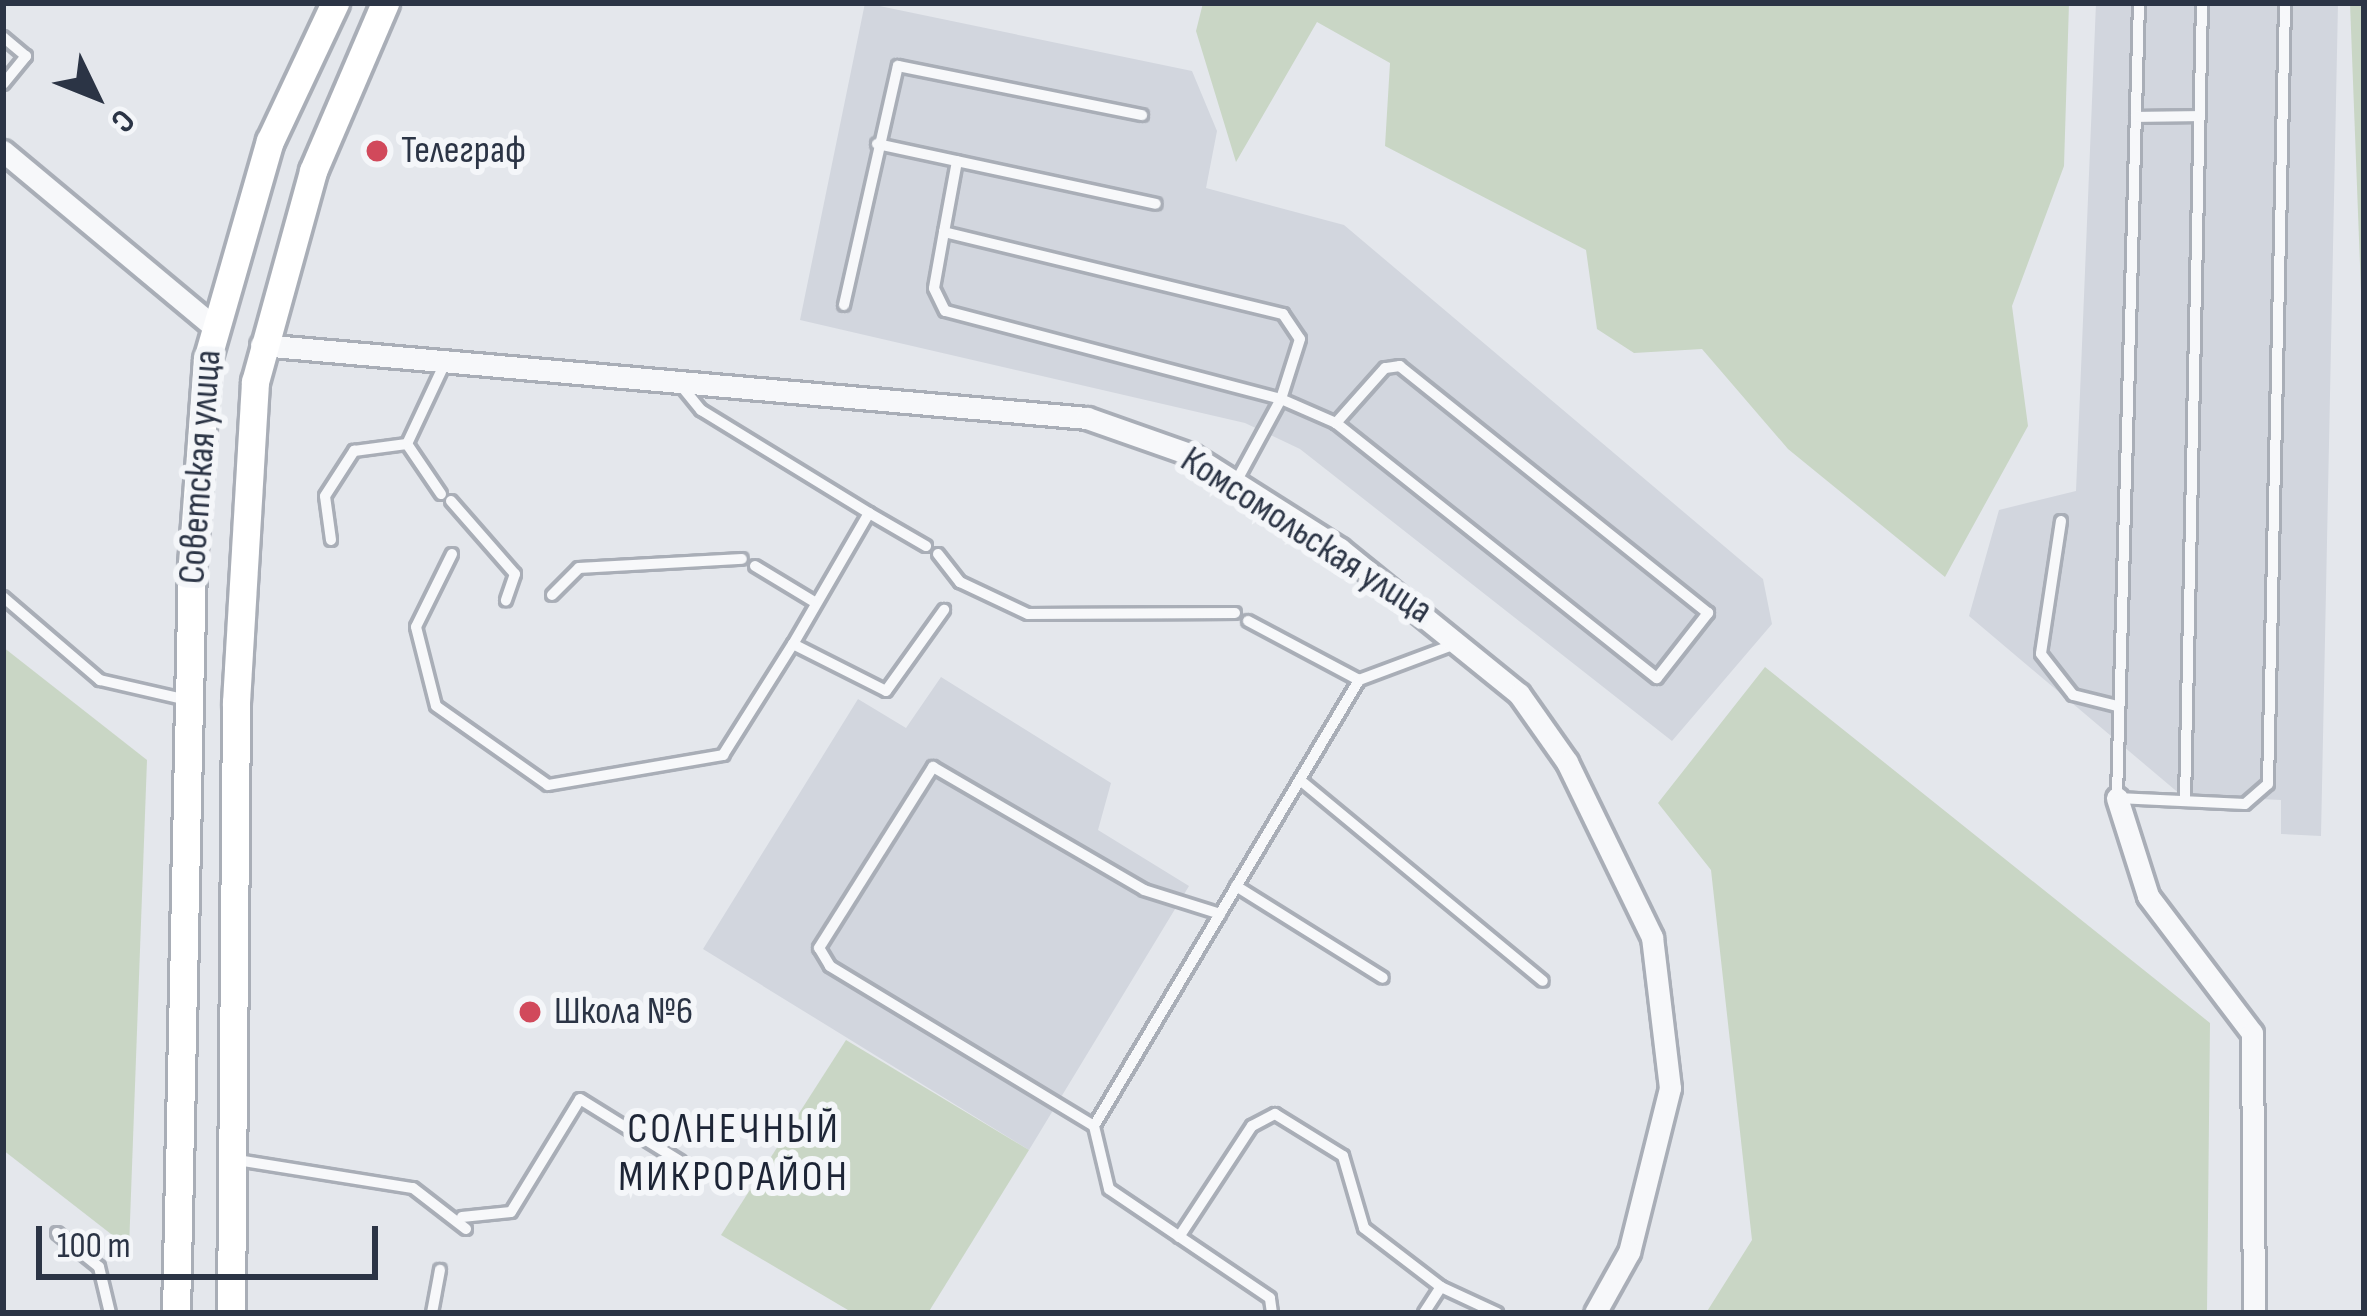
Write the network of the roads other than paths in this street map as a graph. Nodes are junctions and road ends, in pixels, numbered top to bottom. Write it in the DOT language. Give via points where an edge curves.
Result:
graph roads {
  1 [pos="335,3"];
  2 [pos="385,3"];
  3 [pos="2139,3"];
  4 [pos="2202,3"];
  5 [pos="2285,3"];
  6 [pos="3,37"];
  7 [pos="3,84"];
  8 [pos="1142,115"];
  9 [pos="2199,116"];
  10 [pos="2136,117"];
  11 [pos="877,144"];
  12 [pos="3,151"];
  13 [pos="957,161"];
  14 [pos="1156,204"];
  15 [pos="944,232"];
  16 [pos="844,305"];
  17 [pos="212,325"];
  18 [pos="261,345"];
  19 [pos="445,363"];
  20 [pos="679,383"];
  21 [pos="1281,399"];
  22 [pos="1336,423"];
  23 [pos="407,444"];
  24 [pos="1237,481"];
  25 [pos="869,513"];
  26 [pos="2061,521"];
  27 [pos="331,540"];
  28 [pos="926,546"];
  29 [pos="452,554"];
  30 [pos="938,554"];
  31 [pos="742,560"];
  32 [pos="755,566"];
  33 [pos="552,596"];
  34 [pos="3,597"];
  35 [pos="506,601"];
  36 [pos="817,603"];
  37 [pos="944,610"];
  38 [pos="1235,613"];
  39 [pos="1248,621"];
  40 [pos="1460,641"];
  41 [pos="793,644"];
  42 [pos="1359,680"];
  43 [pos="187,700"];
  44 [pos="2117,706"];
  45 [pos="1300,780"];
  46 [pos="2117,798"];
  47 [pos="2185,801"];
  48 [pos="1236,886"];
  49 [pos="1220,914"];
  50 [pos="185,954"];
  51 [pos="233,954"];
  52 [pos="1383,978"];
  53 [pos="1544,981"];
  54 [pos="1094,1126"];
  55 [pos="231,1160"];
  56 [pos="680,1161"];
  57 [pos="57,1232"];
  58 [pos="1179,1237"];
  59 [pos="440,1270"];
  60 [pos="1441,1287"];
  61 [pos="110,1313"];
  62 [pos="176,1313"];
  63 [pos="232,1313"];
  64 [pos="432,1313"];
  65 [pos="1272,1313"];
  66 [pos="1424,1313"];
  67 [pos="1497,1313"];
  68 [pos="1595,1313"];
  69 [pos="2254,1313"];
  1 -- 17 [label="street, Советская улица" via="271,141"];
  2 -- 18 [label="street, Советская улица" via="314,171"];
  3 -- 10 [label="lane"];
  4 -- 9 [label="lane"];
  5 -- 47 [label="lane" via="2268,784 2246,804"];
  6 -- 7 [label="lane" via="26,56"];
  8 -- 11 [label="lane" via="912,62 890,81"];
  9 -- 10 [label="lane"];
  9 -- 47 [label="lane"];
  10 -- 44 [label="lane"];
  11 -- 13 [label="lane"];
  11 -- 16 [label="lane"];
  12 -- 17 [label="street"];
  13 -- 14 [label="lane"];
  13 -- 15 [label="lane"];
  15 -- 21 [label="lane" via="934,288 945,311"];
  15 -- 21 [label="lane" via="1283,314 1300,339"];
  17 -- 43 [label="street, Советская улица"];
  18 -- 19 [label="street, Комсомольская улица"];
  18 -- 51 [label="street, Советская улица" via="241,534"];
  19 -- 20 [label="street, Комсомольская улица"];
  19 -- 23 [label="lane"];
  20 -- 24 [label="street, Комсомольская улица" via="1087,418"];
  20 -- 25 [label="lane" via="701,410"];
  21 -- 22 [label="lane"];
  21 -- 24 [label="lane"];
  22 -- 22 [label="lane" via="1658,677 1708,613 1400,366 1385,368"];
  23 -- 27 [label="lane" via="353,451 325,496"];
  23 -- 35 [label="lane" via="515,574"];
  24 -- 40 [label="street, Комсомольская улица"];
  25 -- 28 [label="lane"];
  25 -- 36 [label="lane"];
  26 -- 44 [label="lane" via="2041,654 2073,695"];
  29 -- 41 [label="lane" via="416,626 436,706 548,785 723,755"];
  30 -- 38 [label="lane" via="961,582 1028,614"];
  31 -- 33 [label="lane" via="579,568"];
  32 -- 36 [label="lane"];
  34 -- 43 [label="lane" via="100,680"];
  36 -- 41 [label="lane"];
  37 -- 41 [label="lane" via="886,691"];
  39 -- 42 [label="lane"];
  40 -- 42 [label="lane"];
  40 -- 68 [label="street, Комсомольская улица" via="1519,694 1567,762 1652,937 1670,1088 1649,1192"];
  42 -- 45 [label="lane"];
  43 -- 50 [label="street, Советская улица"];
  44 -- 46 [label="lane"];
  45 -- 48 [label="lane"];
  45 -- 53 [label="lane"];
  46 -- 47 [label="lane"];
  46 -- 69 [label="street" via="2148,896 2252,1033"];
  48 -- 49 [label="lane"];
  48 -- 52 [label="lane"];
  49 -- 54 [label="lane"];
  49 -- 54 [label="lane" via="1144,890 933,767 830,930 819,949 830,966"];
  50 -- 51 [label="street"];
  50 -- 62 [label="street, Советская улица"];
  51 -- 55 [label="street, Советская улица"];
  54 -- 58 [label="lane" via="1109,1189"];
  55 -- 56 [label="lane" via="413,1187 464,1223 511,1212 580,1099"];
  55 -- 63 [label="street, Советская улица"];
  57 -- 61 [label="lane" via="100,1267"];
  58 -- 60 [label="lane" via="1252,1126 1275,1114 1343,1156 1364,1228"];
  58 -- 65 [label="lane" via="1270,1298"];
  59 -- 64 [label="lane"];
  60 -- 66 [label="lane"];
  60 -- 67 [label="lane"];
}
